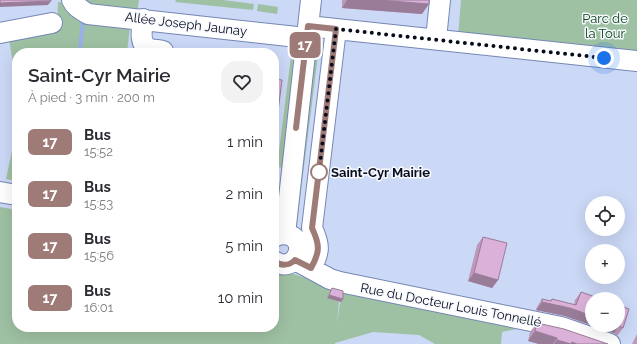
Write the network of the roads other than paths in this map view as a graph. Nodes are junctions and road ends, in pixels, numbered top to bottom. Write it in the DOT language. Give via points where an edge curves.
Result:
graph roads {
  1 [pos="72,0"];
  2 [pos="311,0"];
  3 [pos="440,0"];
  4 [pos="143,19"];
  5 [pos="52,23"];
  6 [pos="336,29"];
  7 [pos="307,32"];
  8 [pos="0,33"];
  9 [pos="436,40"];
  10 [pos="148,48"];
  11 [pos="637,61"];
  12 [pos="0,192"];
  13 [pos="12,194"];
  14 [pos="279,236"];
  15 [pos="279,264"];
  16 [pos="303,264"];
  17 [pos="610,344"];
  1 -- 4 [label="street, Allée Joseph Jaunay" via="79,9 88,14"];
  2 -- 7 [label="street"];
  3 -- 9 [label="street"];
  4 -- 7 [label="street, Allée Joseph Jaunay"];
  4 -- 10 [label="street" via="141,36 143,44"];
  5 -- 8 [label="street"];
  6 -- 7 [label="street, Allée Joseph Jaunay"];
  6 -- 9 [label="street, Allée Joseph Jaunay"];
  6 -- 16 [label="street" via="312,228 318,251 316,260"];
  7 -- 14 [label="street"];
  9 -- 11 [label="street, Allée Joseph Jaunay"];
  12 -- 13 [label="street"];
  14 -- 16 [label="street" via="290,235 295,238"];
  15 -- 16 [label="street"];
  16 -- 17 [label="street, Rue du Docteur Louis Tonnellé" via="340,282 561,327"];
}
